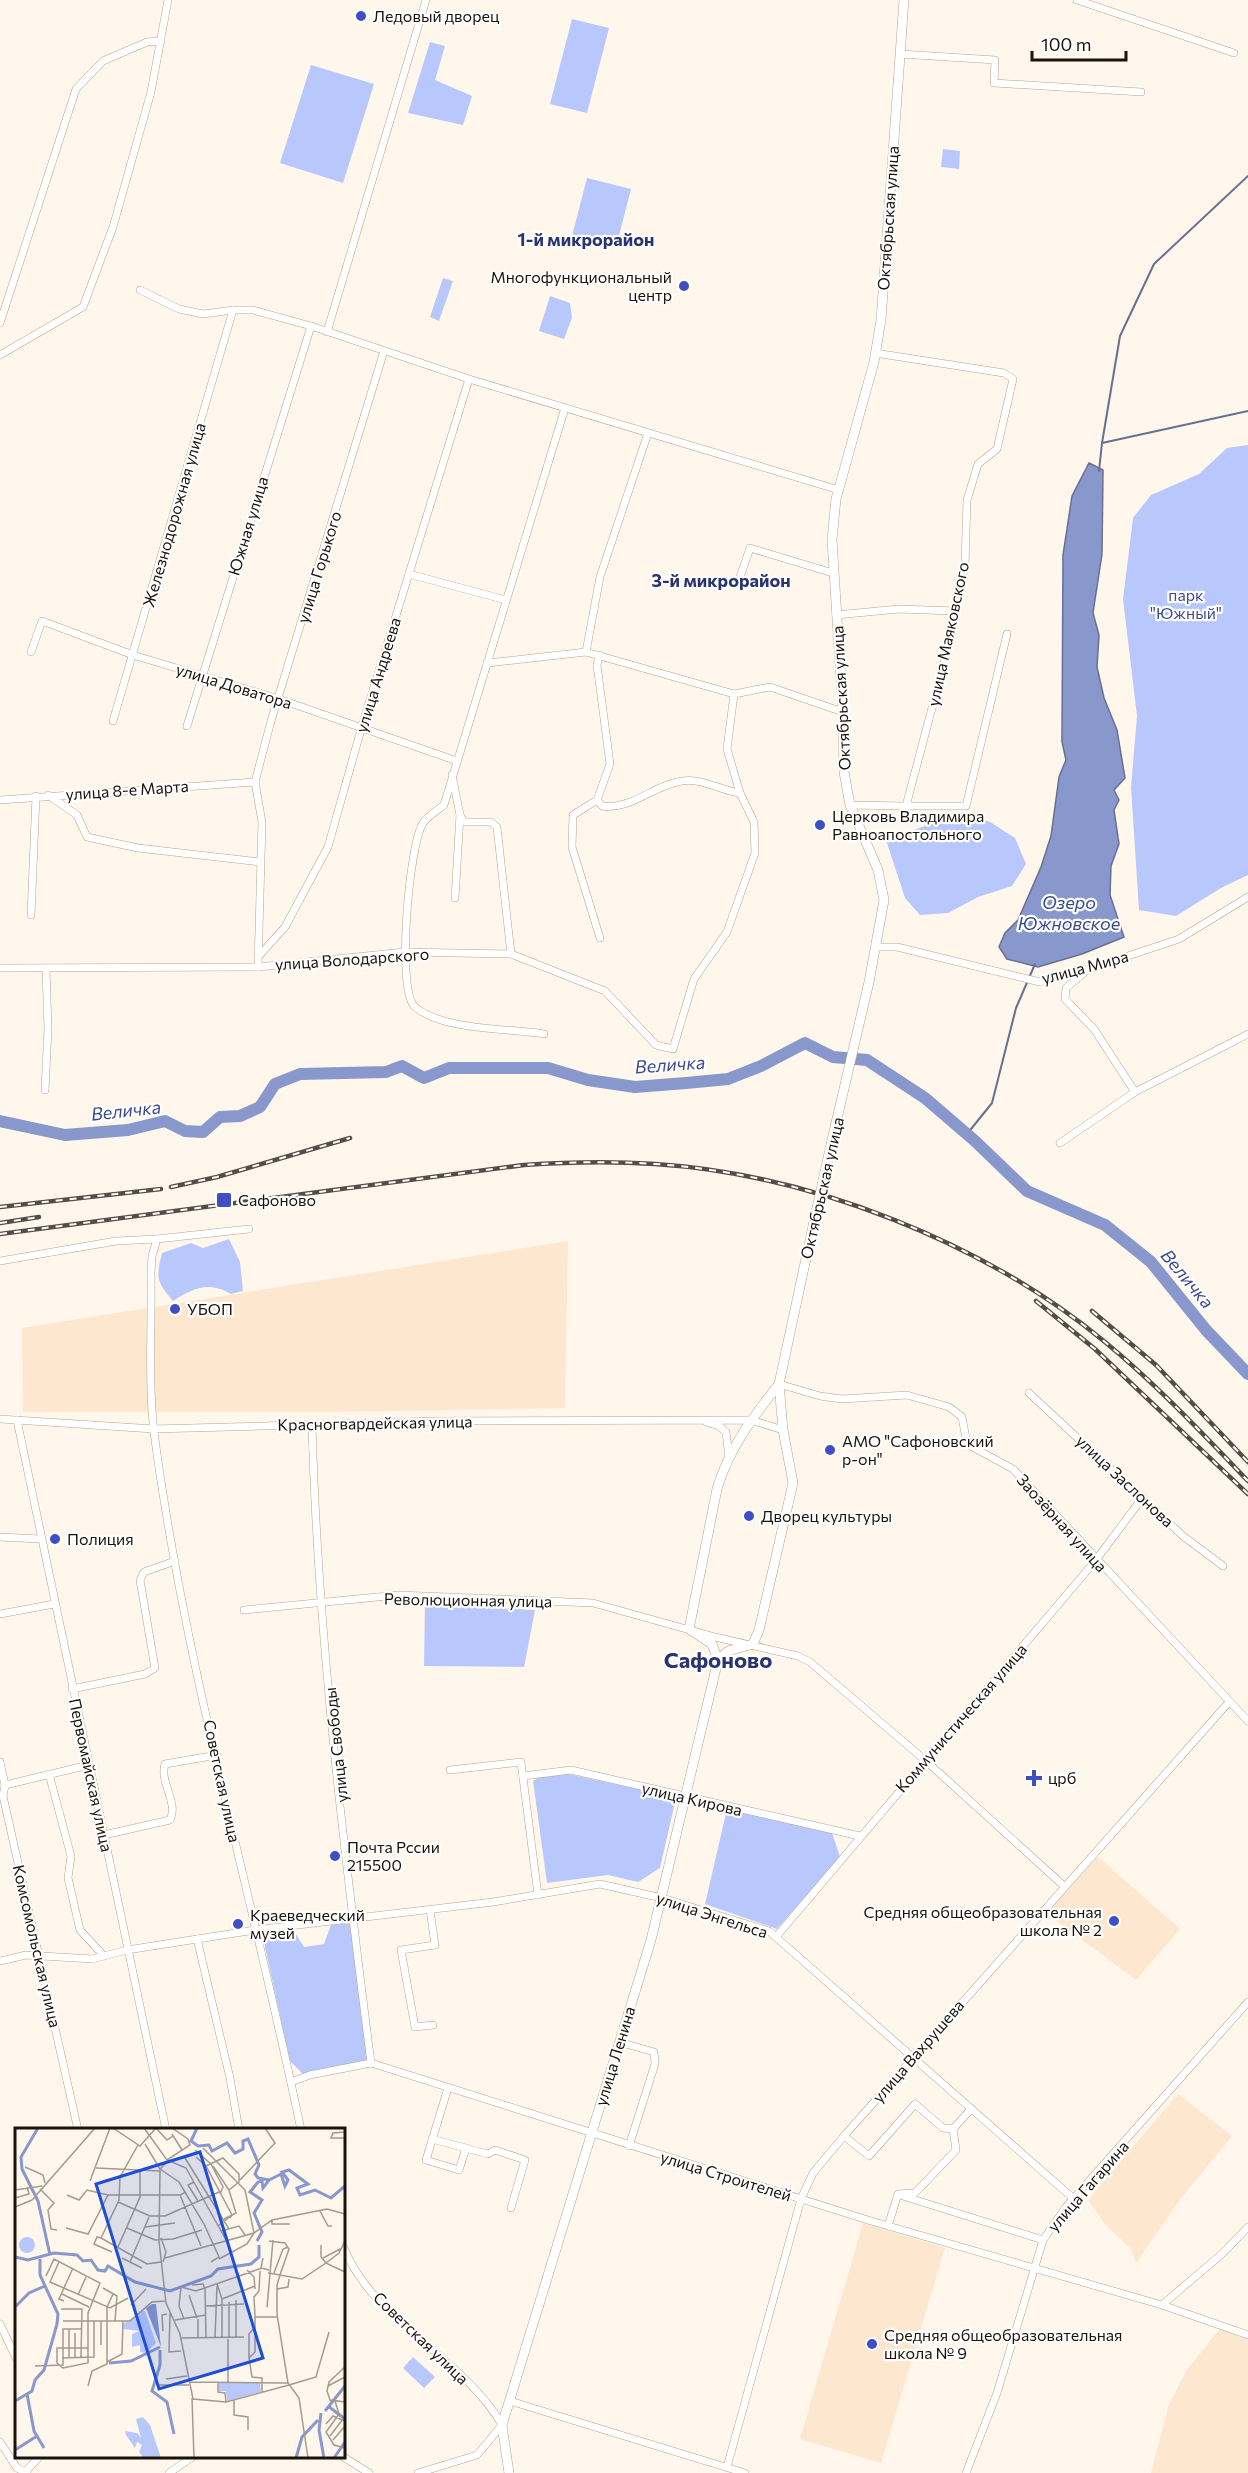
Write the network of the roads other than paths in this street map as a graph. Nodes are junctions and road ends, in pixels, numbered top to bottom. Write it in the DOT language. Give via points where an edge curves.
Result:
graph roads {
  1 [pos="168,0"];
  2 [pos="426,0"];
  3 [pos="904,0"];
  4 [pos="1077,0"];
  5 [pos="161,41"];
  6 [pos="1234,53"];
  7 [pos="900,54"];
  8 [pos="1141,92"];
  9 [pos="140,290"];
  10 [pos="233,310"];
  11 [pos="0,323"];
  12 [pos="311,326"];
  13 [pos="327,332"];
  14 [pos="384,351"];
  15 [pos="875,353"];
  16 [pos="0,355"];
  17 [pos="469,379"];
  18 [pos="565,408"];
  19 [pos="648,433"];
  20 [pos="839,490"];
  21 [pos="833,573"];
  22 [pos="409,574"];
  23 [pos="739,580"];
  24 [pos="506,600"];
  25 [pos="955,611"];
  26 [pos="836,615"];
  27 [pos="1007,634"];
  28 [pos="32,652"];
  29 [pos="586,652"];
  30 [pos="133,655"];
  31 [pos="599,655"];
  32 [pos="487,663"];
  33 [pos="203,675"];
  34 [pos="734,694"];
  35 [pos="279,699"];
  36 [pos="843,712"];
  37 [pos="113,721"];
  38 [pos="186,726"];
  39 [pos="362,726"];
  40 [pos="457,761"];
  41 [pos="452,775"];
  42 [pos="255,782"];
  43 [pos="740,793"];
  44 [pos="48,795"];
  45 [pos="36,796"];
  46 [pos="0,800"];
  47 [pos="597,800"];
  48 [pos="850,805"];
  49 [pos="906,806"];
  50 [pos="460,815"];
  51 [pos="260,862"];
  52 [pos="1248,897"];
  53 [pos="455,898"];
  54 [pos="31,915"];
  55 [pos="600,938"];
  56 [pos="876,947"];
  57 [pos="405,952"];
  58 [pos="511,954"];
  59 [pos="258,957"];
  60 [pos="258,967"];
  61 [pos="0,968"];
  62 [pos="1089,969"];
  63 [pos="46,970"];
  64 [pos="544,1034"];
  65 [pos="1248,1034"];
  66 [pos="45,1090"];
  67 [pos="1135,1092"];
  68 [pos="1060,1143"];
  69 [pos="249,1229"];
  70 [pos="158,1239"];
  71 [pos="0,1261"];
  72 [pos="779,1384"];
  73 [pos="1029,1393"];
  74 [pos="0,1419"];
  75 [pos="17,1420"];
  76 [pos="698,1420"];
  77 [pos="751,1420"];
  78 [pos="312,1425"];
  79 [pos="154,1429"];
  80 [pos="783,1430"];
  81 [pos="729,1458"];
  82 [pos="1143,1497"];
  83 [pos="0,1537"];
  84 [pos="40,1539"];
  85 [pos="1096,1560"];
  86 [pos="175,1561"];
  87 [pos="1223,1566"];
  88 [pos="322,1601"];
  89 [pos="54,1604"];
  90 [pos="244,1610"];
  91 [pos="0,1614"];
  92 [pos="689,1629"];
  93 [pos="753,1644"];
  94 [pos="718,1660"];
  95 [pos="72,1689"];
  96 [pos="1229,1702"];
  97 [pos="1248,1721"];
  98 [pos="217,1755"];
  99 [pos="926,1761"];
  100 [pos="0,1762"];
  101 [pos="89,1765"];
  102 [pos="450,1770"];
  103 [pos="49,1774"];
  104 [pos="523,1776"];
  105 [pos="5,1785"];
  106 [pos="686,1798"];
  107 [pos="104,1835"];
  108 [pos="860,1836"];
  109 [pos="1064,1886"];
  110 [pos="538,1894"];
  111 [pos="662,1898"];
  112 [pos="430,1910"];
  113 [pos="353,1919"];
  114 [pos="255,1930"];
  115 [pos="776,1937"];
  116 [pos="196,1939"];
  117 [pos="127,1950"];
  118 [pos="104,1956"];
  119 [pos="39,1957"];
  120 [pos="0,1961"];
  121 [pos="1248,2002"];
  122 [pos="433,2025"];
  123 [pos="619,2042"];
  124 [pos="912,2058"];
  125 [pos="371,2064"];
  126 [pos="291,2082"];
  127 [pos="448,2088"];
  128 [pos="971,2109"];
  129 [pos="78,2128"];
  130 [pos="166,2128"];
  131 [pos="239,2128"];
  132 [pos="301,2128"];
  133 [pos="953,2129"];
  134 [pos="591,2134"];
  135 [pos="844,2136"];
  136 [pos="432,2139"];
  137 [pos="629,2146"];
  138 [pos="466,2148"];
  139 [pos="898,2194"];
  140 [pos="801,2199"];
  141 [pos="1074,2199"];
  142 [pos="511,2208"];
  143 [pos="888,2226"];
  144 [pos="1248,2227"];
  145 [pos="1043,2240"];
  146 [pos="345,2251"];
  147 [pos="1033,2268"];
  148 [pos="1162,2305"];
  149 [pos="0,2324"];
  150 [pos="1248,2335"];
  151 [pos="15,2356"];
  152 [pos="510,2401"];
  153 [pos="502,2425"];
  154 [pos="0,2442"];
  155 [pos="39,2458"];
  156 [pos="190,2458"];
  157 [pos="344,2458"];
  158 [pos="727,2468"];
  159 [pos="26,2472"];
  160 [pos="169,2473"];
  161 [pos="369,2473"];
  162 [pos="418,2473"];
  163 [pos="509,2473"];
  164 [pos="745,2473"];
  165 [pos="966,2473"];
  1 -- 5 [label="street"];
  2 -- 13 [label="street"];
  3 -- 7 [label="main road, Октябрьская улица"];
  4 -- 6 [label="street"];
  5 -- 11 [label="street" via="147,42 103,61 76,89"];
  5 -- 16 [label="street" via="151,92 113,227 83,307"];
  7 -- 8 [label="street" via="994,60 994,83"];
  7 -- 15 [label="main road, Октябрьская улица" via="881,320"];
  9 -- 10 [label="street" via="179,309 203,314"];
  10 -- 12 [label="street" via="253,310"];
  10 -- 30 [label="street, Железнодорожная улица"];
  12 -- 13 [label="street"];
  12 -- 33 [label="street, Южная улица"];
  13 -- 14 [label="street"];
  14 -- 17 [label="street"];
  14 -- 35 [label="street, улица Горького"];
  15 -- 20 [label="main road, Октябрьская улица"];
  15 -- 25 [label="street, улица Маяковского" via="1004,373 1013,379 997,448 978,464 967,500 965,565"];
  17 -- 18 [label="street"];
  17 -- 22 [label="street, улица Андреева"];
  18 -- 19 [label="street"];
  18 -- 24 [label="street"];
  19 -- 20 [label="street"];
  19 -- 29 [label="street" via="600,577"];
  20 -- 21 [label="main road, Октябрьская улица" via="832,540"];
  21 -- 23 [label="street" via="750,548"];
  21 -- 26 [label="main road, Октябрьская улица"];
  22 -- 24 [label="street"];
  22 -- 39 [label="street, улица Андреева"];
  24 -- 32 [label="street"];
  25 -- 26 [label="street" via="899,609"];
  25 -- 49 [label="street, улица Маяковского"];
  26 -- 36 [label="main road, Октябрьская улица"];
  27 -- 49 [label="street" via="966,806"];
  28 -- 30 [label="street, улица Доватора" via="42,621"];
  29 -- 31 [label="street"];
  29 -- 32 [label="street"];
  30 -- 33 [label="street, улица Доватора"];
  30 -- 37 [label="street, Железнодорожная улица"];
  31 -- 34 [label="street"];
  31 -- 47 [label="street" via="610,764"];
  32 -- 40 [label="street"];
  33 -- 35 [label="street, улица Доватора"];
  33 -- 38 [label="street, Южная улица"];
  34 -- 36 [label="street" via="770,687"];
  34 -- 43 [label="street" via="727,749"];
  35 -- 39 [label="street, улица Доватора"];
  35 -- 42 [label="street, улица Горького"];
  36 -- 48 [label="main road, Октябрьская улица" via="844,772"];
  39 -- 40 [label="street, улица Доватора"];
  39 -- 59 [label="street, улица Андреева" via="328,848 285,927"];
  40 -- 41 [label="street"];
  41 -- 50 [label="street"];
  41 -- 57 [label="street" via="444,805 423,824 409,881"];
  42 -- 44 [label="street, улица 8-е Марта"];
  42 -- 51 [label="street" via="262,822"];
  43 -- 47 [label="street" via="722,791 708,782 678,781 618,808 602,806"];
  43 -- 58 [label="street, улица Володарского" via="754,822 755,853 727,932 694,980 673,1048 656,1045 605,991"];
  44 -- 45 [label="street, улица 8-е Марта"];
  44 -- 51 [label="street" via="77,815 87,837 138,848"];
  45 -- 46 [label="street, улица 8-е Марта"];
  45 -- 54 [label="street"];
  47 -- 55 [label="street" via="573,815 572,847"];
  48 -- 49 [label="street"];
  48 -- 56 [label="main road, Октябрьская улица" via="878,870 884,900"];
  50 -- 53 [label="street"];
  50 -- 58 [label="street" via="465,822 491,822 497,827"];
  51 -- 59 [label="street"];
  52 -- 62 [label="street, улица Мира" via="1179,939"];
  56 -- 62 [label="street, улица Мира" via="897,946 1040,982"];
  56 -- 72 [label="main road, Октябрьская улица, bridge"];
  57 -- 58 [label="street, улица Володарского"];
  57 -- 60 [label="street, улица Володарского"];
  57 -- 64 [label="street" via="406,992 414,1007 448,1022"];
  59 -- 60 [label="street"];
  60 -- 63 [label="street, улица Володарского"];
  61 -- 63 [label="street, улица Володарского"];
  62 -- 67 [label="street" via="1066,988 1065,999 1094,1029"];
  63 -- 66 [label="street"];
  65 -- 67 [label="street"];
  67 -- 68 [label="street"];
  69 -- 70 [label="street"];
  70 -- 71 [label="street" via="116,1241"];
  70 -- 79 [label="street, Советская улица" via="151,1273"];
  72 -- 77 [label="main road, Октябрьская улица"];
  72 -- 80 [label="main road, Октябрьская улица"];
  72 -- 85 [label="street, Заозёрная улица" via="842,1399 907,1395 949,1407 962,1418 967,1444 1013,1469"];
  73 -- 82 [label="street, улица Заслонова"];
  74 -- 75 [label="street, Красногвардейская улица"];
  75 -- 79 [label="street, Красногвардейская улица"];
  75 -- 84 [label="street, Первомайская улица"];
  76 -- 77 [label="street, Красногвардейская улица"];
  76 -- 78 [label="street, Красногвардейская улица"];
  76 -- 81 [label="street" via="726,1432"];
  77 -- 80 [label="street, Красногвардейская улица"];
  77 -- 81 [label="main road, Октябрьская улица"];
  78 -- 79 [label="street, Красногвардейская улица"];
  78 -- 88 [label="street, улица Свободы"];
  79 -- 86 [label="street, Советская улица"];
  80 -- 93 [label="main road, Октябрьская улица" via="793,1484"];
  81 -- 92 [label="main road, Октябрьская улица" via="717,1489"];
  82 -- 85 [label="street, Коммунистическая улица"];
  82 -- 87 [label="street, улица Заслонова" via="1183,1536"];
  83 -- 84 [label="street"];
  84 -- 89 [label="street, Первомайская улица"];
  85 -- 96 [label="street, Заозёрная улица"];
  85 -- 99 [label="street, Коммунистическая улица"];
  86 -- 95 [label="street" via="144,1572 140,1580 154,1668 145,1674"];
  86 -- 98 [label="street, Советская улица"];
  88 -- 90 [label="street, Революционная улица"];
  88 -- 92 [label="street, Революционная улица" via="398,1595 593,1603"];
  88 -- 113 [label="street, улица Свободы"];
  89 -- 91 [label="street"];
  89 -- 95 [label="street, Первомайская улица"];
  92 -- 93 [label="street, Революционная улица"];
  92 -- 94 [label="main road" via="712,1644"];
  93 -- 94 [label="main road" via="728,1651"];
  93 -- 99 [label="street" via="810,1662"];
  94 -- 106 [label="main road, улица Ленина"];
  95 -- 101 [label="street, Первомайская улица"];
  96 -- 97 [label="street, Заозёрная улица"];
  96 -- 109 [label="street, улица Вахрушева"];
  98 -- 107 [label="street" via="165,1764 170,1820"];
  98 -- 114 [label="street, Советская улица"];
  99 -- 108 [label="street, Коммунистическая улица"];
  99 -- 109 [label="street"];
  100 -- 105 [label="street, Комсомольская улица"];
  101 -- 103 [label="street"];
  101 -- 107 [label="street, Первомайская улица"];
  102 -- 104 [label="street" via="521,1762"];
  103 -- 105 [label="street"];
  103 -- 118 [label="street" via="71,1856 68,1878 80,1929"];
  104 -- 106 [label="street, улица Кирова" via="571,1770"];
  104 -- 110 [label="street"];
  105 -- 119 [label="street, Комсомольская улица" via="3,1796"];
  106 -- 108 [label="street, улица Кирова"];
  106 -- 111 [label="main road, улица Ленина"];
  107 -- 117 [label="street, Первомайская улица"];
  108 -- 115 [label="street, Коммунистическая улица"];
  109 -- 124 [label="street, улица Вахрушева"];
  110 -- 111 [label="street, улица Энгельса" via="600,1884"];
  110 -- 112 [label="street, улица Энгельса"];
  111 -- 115 [label="street, улица Энгельса" via="769,1931"];
  111 -- 123 [label="main road, улица Ленина"];
  112 -- 113 [label="street, улица Энгельса"];
  112 -- 122 [label="street" via="435,1945 401,1950 415,2027"];
  113 -- 114 [label="street, улица Энгельса"];
  113 -- 125 [label="street, улица Свободы"];
  114 -- 116 [label="street, улица Энгельса"];
  114 -- 126 [label="street, Советская улица"];
  115 -- 124 [label="street, улица Энгельса"];
  116 -- 117 [label="street, улица Энгельса"];
  116 -- 131 [label="street"];
  117 -- 118 [label="street, улица Энгельса"];
  117 -- 130 [label="street, Первомайская улица"];
  118 -- 119 [label="street, улица Энгельса"];
  119 -- 120 [label="street, улица Энгельса" via="26,1955"];
  119 -- 129 [label="street, Комсомольская улица"];
  121 -- 141 [label="street, улица Гагарина"];
  123 -- 134 [label="main road, улица Ленина"];
  123 -- 137 [label="street" via="654,2052 655,2064"];
  124 -- 128 [label="street, улица Энгельса"];
  124 -- 135 [label="street, улица Вахрушева"];
  125 -- 126 [label="street, улица Строителей"];
  125 -- 127 [label="street, улица Строителей"];
  126 -- 132 [label="street, Советская улица"];
  127 -- 134 [label="street, улица Строителей"];
  127 -- 136 [label="street"];
  128 -- 133 [label="street"];
  128 -- 141 [label="street, улица Энгельса"];
  133 -- 135 [label="street" via="943,2128 915,2104 869,2156"];
  133 -- 139 [label="street" via="956,2150 915,2193"];
  134 -- 137 [label="street, улица Строителей"];
  134 -- 152 [label="main road, улица Ленина"];
  135 -- 140 [label="street, улица Вахрушева" via="813,2173"];
  136 -- 138 [label="street"];
  136 -- 138 [label="street" via="426,2160 459,2170"];
  137 -- 140 [label="street, улица Строителей"];
  138 -- 142 [label="street" via="488,2154 495,2150 525,2160"];
  139 -- 143 [label="street"];
  139 -- 145 [label="street"];
  140 -- 143 [label="street, улица Строителей"];
  140 -- 158 [label="street, улица Вахрушева"];
  141 -- 145 [label="street, улица Гагарина"];
  143 -- 147 [label="street, улица Строителей"];
  144 -- 148 [label="street"];
  145 -- 147 [label="street, улица Гагарина"];
  146 -- 153 [label="street, Советская улица" via="365,2283 419,2340 482,2397"];
  147 -- 148 [label="street, улица Строителей"];
  147 -- 165 [label="street, улица Гагарина" via="996,2392"];
  148 -- 150 [label="street, улица Строителей"];
  149 -- 151 [label="street"];
  152 -- 153 [label="main road, улица Ленина"];
  152 -- 158 [label="street"];
  153 -- 162 [label="street" via="477,2455"];
  153 -- 163 [label="main road, улица Ленина"];
  154 -- 159 [label="street" via="17,2468"];
  155 -- 159 [label="street"];
  156 -- 160 [label="street"];
  157 -- 161 [label="street"];
  158 -- 164 [label="street"];
}
